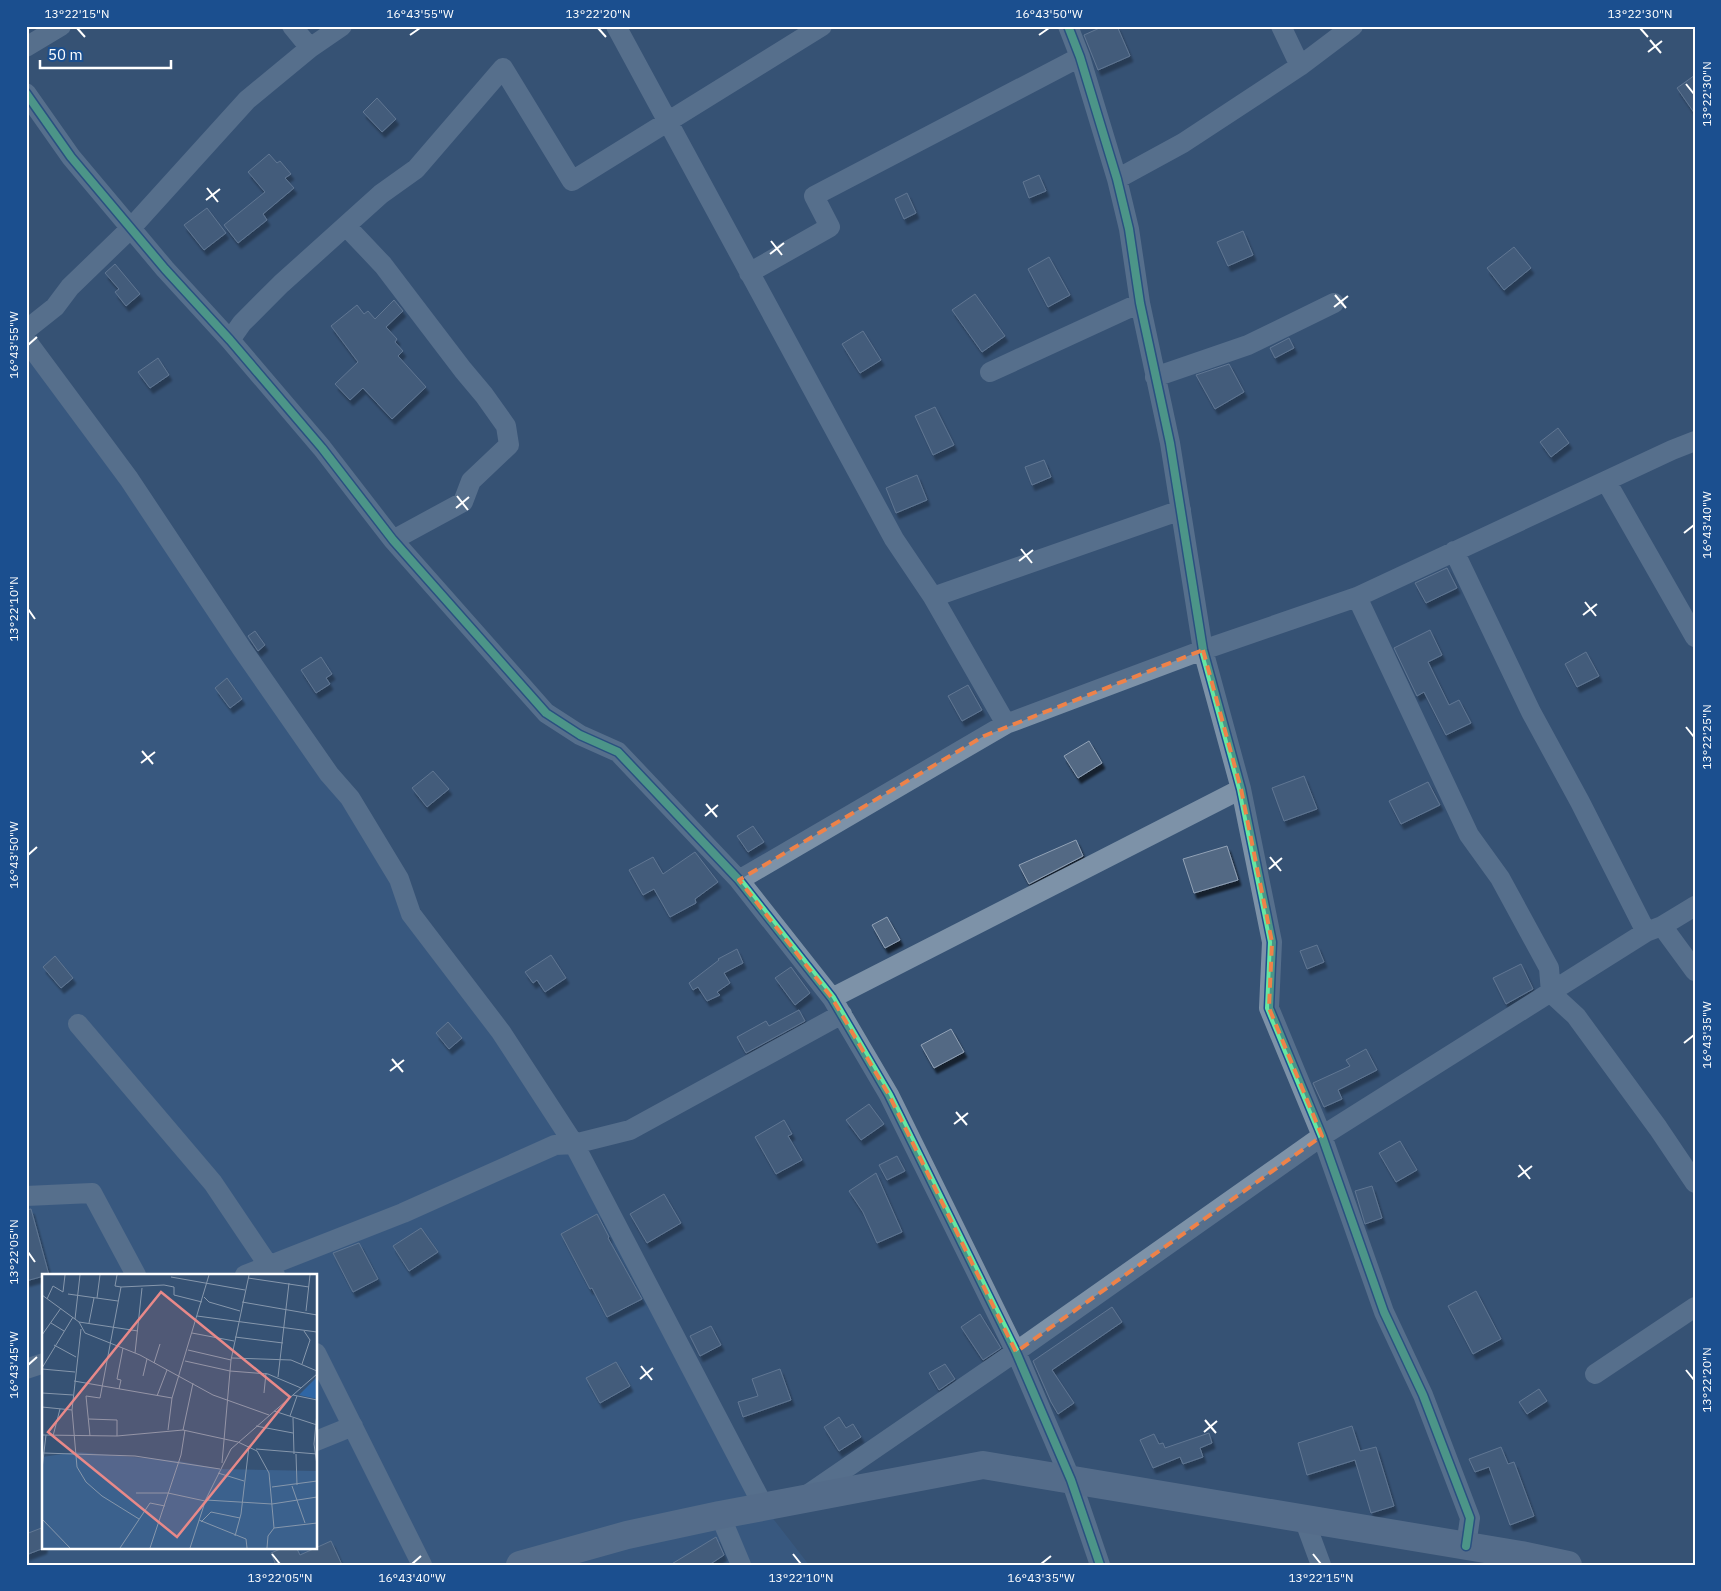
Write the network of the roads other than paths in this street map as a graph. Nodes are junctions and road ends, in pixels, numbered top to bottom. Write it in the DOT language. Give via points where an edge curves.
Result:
graph roads {
  1 [pos="61,26"];
  2 [pos="292,26"];
  3 [pos="342,26"];
  4 [pos="616,26"];
  5 [pos="822,26"];
  6 [pos="1068,26"];
  7 [pos="1281,26"];
  8 [pos="1353,26"];
  9 [pos="26,47"];
  10 [pos="310,48"];
  11 [pos="1080,57"];
  12 [pos="1300,66"];
  13 [pos="26,93"];
  14 [pos="668,122"];
  15 [pos="1117,178"];
  16 [pos="346,226"];
  17 [pos="131,228"];
  18 [pos="749,273"];
  19 [pos="1140,302"];
  20 [pos="1334,303"];
  21 [pos="26,330"];
  22 [pos="26,340"];
  23 [pos="230,340"];
  24 [pos="990,372"];
  25 [pos="1155,377"];
  26 [pos="1695,442"];
  27 [pos="1606,481"];
  28 [pos="1181,510"];
  29 [pos="394,540"];
  30 [pos="1454,551"];
  31 [pos="933,597"];
  32 [pos="1357,597"];
  33 [pos="1695,637"];
  34 [pos="1203,650"];
  35 [pos="1006,724"];
  36 [pos="1241,789"];
  37 [pos="739,880"];
  38 [pos="1695,906"];
  39 [pos="1654,929"];
  40 [pos="1695,971"];
  41 [pos="1551,992"];
  42 [pos="837,1006"];
  43 [pos="78,1024"];
  44 [pos="1322,1136"];
  45 [pos="574,1144"];
  46 [pos="1695,1183"];
  47 [pos="26,1196"];
  48 [pos="272,1269"];
  49 [pos="135,1274"];
  50 [pos="250,1274"];
  51 [pos="1695,1307"];
  52 [pos="1016,1352"];
  53 [pos="318,1357"];
  54 [pos="42,1364"];
  55 [pos="26,1369"];
  56 [pos="1595,1374"];
  57 [pos="353,1426"];
  58 [pos="318,1439"];
  59 [pos="1071,1480"];
  60 [pos="801,1499"];
  61 [pos="764,1507"];
  62 [pos="720,1515"];
  63 [pos="1304,1519"];
  64 [pos="1466,1546"];
  65 [pos="1524,1560"];
  66 [pos="422,1565"];
  67 [pos="520,1565"];
  68 [pos="740,1565"];
  69 [pos="1100,1565"];
  70 [pos="1321,1565"];
  71 [pos="1568,1565"];
  1 -- 9 [label="street"];
  2 -- 10 [label="street"];
  3 -- 10 [label="street"];
  4 -- 14 [label="street"];
  5 -- 14 [label="street"];
  6 -- 11 [label="street"];
  7 -- 12 [label="street"];
  8 -- 12 [label="street"];
  10 -- 17 [label="street" via="247,100"];
  11 -- 15 [label="street"];
  11 -- 18 [label="street" via="814,196 830,227"];
  12 -- 15 [label="street" via="1183,143"];
  13 -- 17 [label="street" via="70,156"];
  14 -- 16 [label="street" via="572,181 503,68 416,169 381,194"];
  14 -- 18 [label="street"];
  15 -- 19 [label="street"];
  16 -- 23 [label="street" via="281,284 242,323"];
  16 -- 29 [label="street" via="383,265 484,395 506,426 509,445 471,481 463,502"];
  17 -- 21 [label="street" via="70,287 55,307"];
  17 -- 23 [label="street"];
  18 -- 31 [label="street" via="894,539"];
  19 -- 24 [label="street"];
  19 -- 25 [label="street"];
  20 -- 25 [label="street" via="1248,345"];
  22 -- 45 [label="street" via="129,479 323,766 350,798 399,879 411,914 501,1032"];
  23 -- 29 [label="street" via="322,448"];
  25 -- 28 [label="street"];
  26 -- 27 [label="street"];
  27 -- 30 [label="street"];
  27 -- 33 [label="street"];
  28 -- 31 [label="street"];
  28 -- 34 [label="street"];
  29 -- 37 [label="street" via="546,713 580,735 618,752"];
  30 -- 32 [label="street"];
  30 -- 39 [label="street" via="1531,712"];
  31 -- 35 [label="street"];
  32 -- 34 [label="street"];
  32 -- 41 [label="street" via="1470,835 1500,878 1549,968"];
  34 -- 35 [label="street"];
  34 -- 36 [label="street"];
  35 -- 37 [label="street"];
  36 -- 42 [label="street"];
  36 -- 44 [label="street" via="1272,942 1269,1008"];
  37 -- 42 [label="street"];
  38 -- 39 [label="street"];
  39 -- 40 [label="street"];
  39 -- 41 [label="street"];
  41 -- 44 [label="street"];
  41 -- 46 [label="street" via="1576,1016"];
  42 -- 45 [label="street" via="630,1130"];
  42 -- 52 [label="street" via="889,1095"];
  43 -- 48 [label="street" via="213,1182"];
  44 -- 52 [label="street"];
  44 -- 64 [label="street" via="1384,1312 1424,1395 1470,1518"];
  45 -- 48 [label="street" via="555,1145"];
  45 -- 61 [label="street"];
  47 -- 49 [label="street" via="92,1193"];
  48 -- 50 [label="street"];
  51 -- 56 [label="street"];
  52 -- 59 [label="street"];
  52 -- 60 [label="street"];
  53 -- 57 [label="street"];
  54 -- 55 [label="street"];
  57 -- 58 [label="street"];
  57 -- 66 [label="street"];
  59 -- 60 [label="street" via="983,1465"];
  59 -- 63 [label="street"];
  59 -- 69 [label="street"];
  60 -- 61 [label="street"];
  61 -- 62 [label="street"];
  62 -- 67 [label="street" via="627,1535"];
  62 -- 68 [label="street"];
  63 -- 64 [label="street"];
  63 -- 70 [label="street"];
  64 -- 65 [label="street"];
  65 -- 71 [label="street"];
}
